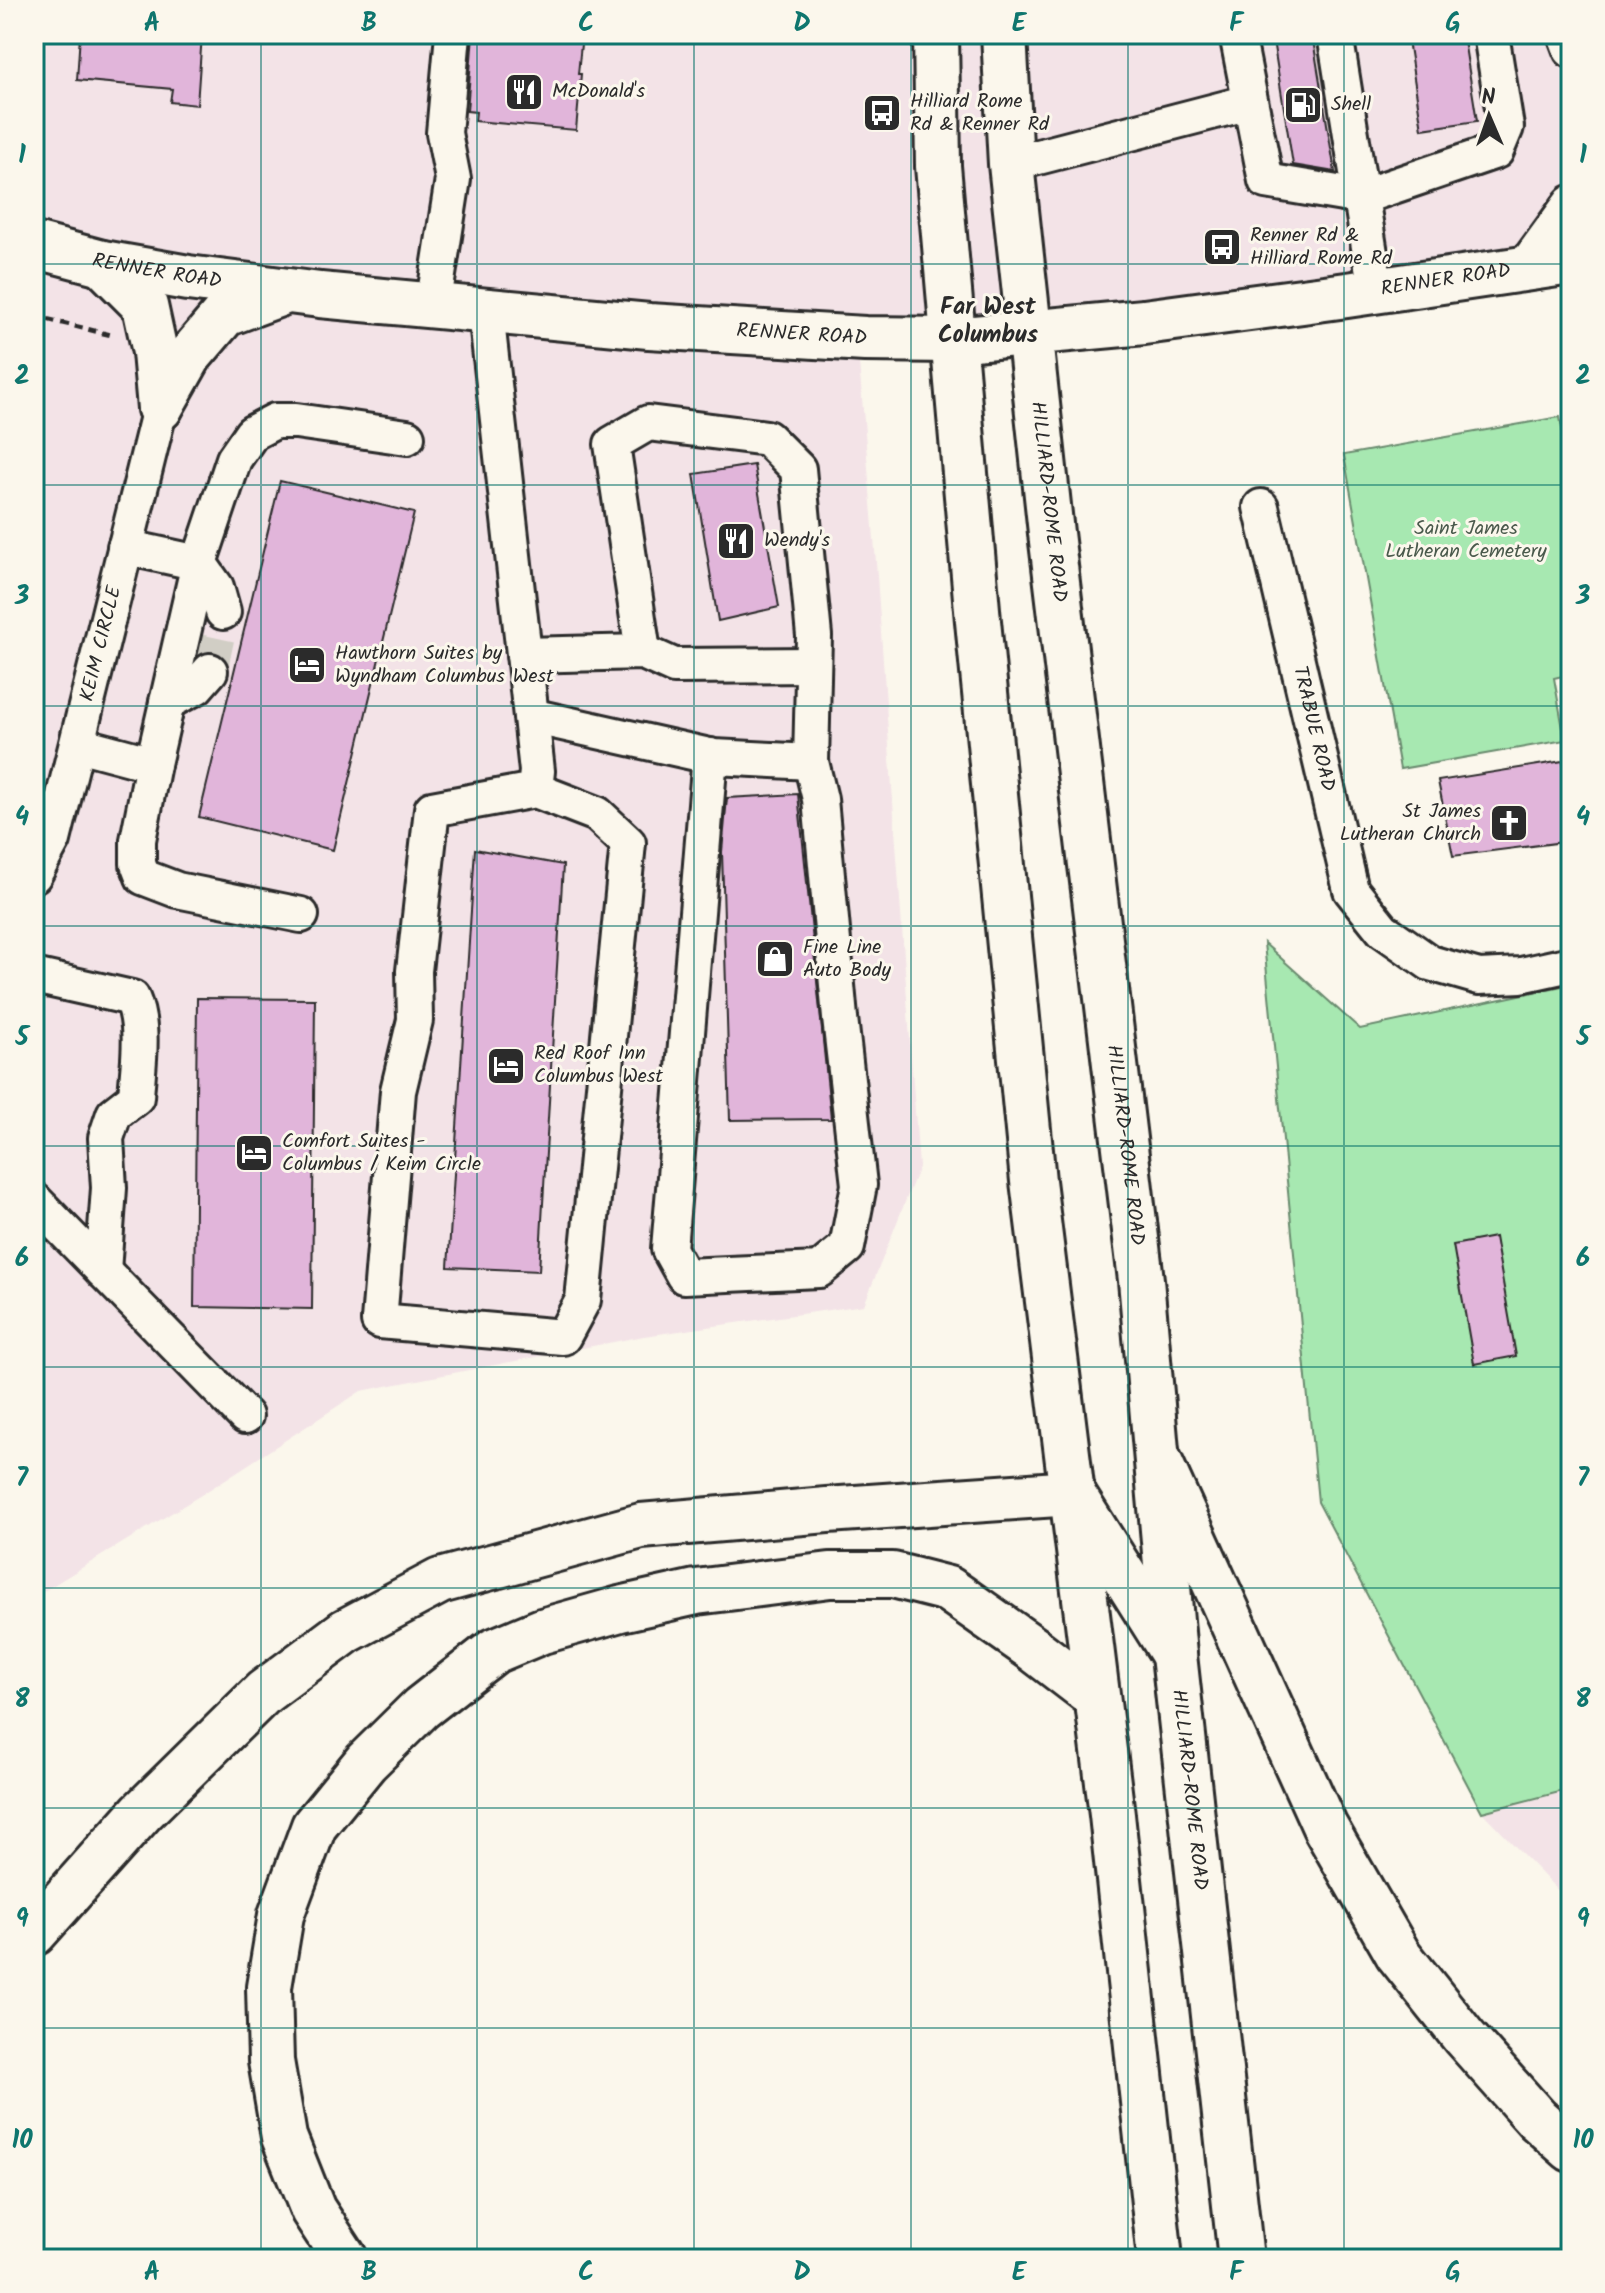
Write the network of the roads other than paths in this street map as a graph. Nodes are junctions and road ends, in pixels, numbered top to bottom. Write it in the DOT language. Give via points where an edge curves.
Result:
graph roads {
  1 [pos="453,34"];
  2 [pos="936,34"];
  3 [pos="1004,34"];
  4 [pos="1237,34"];
  5 [pos="1335,34"];
  6 [pos="1491,34"];
  7 [pos="1565,34"];
  8 [pos="1571,50"];
  9 [pos="1250,102"];
  10 [pos="1011,164"];
  11 [pos="1361,197"];
  12 [pos="1571,203"];
  13 [pos="34,245"];
  14 [pos="1571,262"];
  15 [pos="102,263"];
  16 [pos="1523,269"];
  17 [pos="1376,291"];
  18 [pos="285,292"];
  19 [pos="433,307"];
  20 [pos="486,312"];
  21 [pos="1029,332"];
  22 [pos="953,340"];
  23 [pos="160,408"];
  24 [pos="407,437"];
  25 [pos="1261,507"];
  26 [pos="125,547"];
  27 [pos="199,563"];
  28 [pos="223,612"];
  29 [pos="643,652"];
  30 [pos="524,655"];
  31 [pos="813,665"];
  32 [pos="210,671"];
  33 [pos="167,702"];
  34 [pos="531,716"];
  35 [pos="78,744"];
  36 [pos="710,756"];
  37 [pos="811,762"];
  38 [pos="153,764"];
  39 [pos="535,790"];
  40 [pos="34,875"];
  41 [pos="301,915"];
  42 [pos="1571,964"];
  43 [pos="34,976"];
  44 [pos="34,1200"];
  45 [pos="103,1271"];
  46 [pos="245,1416"];
  47 [pos="1158,1458"];
  48 [pos="1072,1493"];
  49 [pos="1174,1655"];
  50 [pos="1096,1697"];
  51 [pos="34,1933"];
  52 [pos="1571,2149"];
  53 [pos="345,2259"];
  54 [pos="1160,2259"];
  55 [pos="1241,2259"];
  1 -- 19 [label="street" via="444,133 453,179"];
  2 -- 22 [label="main road" via="938,166"];
  3 -- 10 [label="main road, HILLIARD-ROME ROAD"];
  4 -- 9 [label="street"];
  5 -- 11 [label="street"];
  6 -- 11 [label="street" via="1506,127 1496,151"];
  7 -- 8 [label="street"];
  9 -- 10 [label="street"];
  9 -- 11 [label="street" via="1266,181"];
  10 -- 21 [label="main road, HILLIARD-ROME ROAD"];
  11 -- 17 [label="street"];
  12 -- 16 [label="street"];
  13 -- 15 [label="main road, RENNER ROAD"];
  14 -- 16 [label="main road, RENNER ROAD"];
  15 -- 18 [label="main road, RENNER ROAD"];
  15 -- 23 [label="main road" via="145,306"];
  16 -- 17 [label="main road, RENNER ROAD"];
  17 -- 21 [label="main road, RENNER ROAD"];
  18 -- 19 [label="main road, RENNER ROAD"];
  18 -- 23 [label="main road" via="225,314 190,355"];
  19 -- 20 [label="main road, RENNER ROAD"];
  20 -- 22 [label="main road, RENNER ROAD" via="776,334"];
  20 -- 30 [label="street"];
  21 -- 22 [label="main road, RENNER ROAD"];
  21 -- 47 [label="main road, HILLIARD-ROME ROAD"];
  22 -- 48 [label="main road" via="1030,1150"];
  23 -- 26 [label="street, KEIM CIRCLE"];
  24 -- 27 [label="street" via="296,421 275,421 252,433 234,459"];
  25 -- 42 [label="street, TRABUE ROAD" via="1351,890 1383,930 1430,963 1479,977"];
  26 -- 27 [label="street"];
  26 -- 35 [label="street, KEIM CIRCLE"];
  27 -- 28 [label="street" via="216,587"];
  27 -- 33 [label="street"];
  29 -- 30 [label="street"];
  29 -- 31 [label="street" via="674,666"];
  29 -- 31 [label="street" via="612,444 648,423 767,438 798,469"];
  30 -- 34 [label="street"];
  31 -- 37 [label="street"];
  32 -- 33 [label="street" via="196,687"];
  33 -- 38 [label="street"];
  34 -- 36 [label="street"];
  34 -- 39 [label="street"];
  35 -- 38 [label="street"];
  35 -- 40 [label="street, KEIM CIRCLE" via="53,840"];
  36 -- 37 [label="street"];
  36 -- 37 [label="street" via="669,1249 684,1276 819,1270 847,1247 859,1185 820,799"];
  38 -- 41 [label="street" via="138,840 143,877 177,890"];
  39 -- 39 [label="street" via="432,809 414,971 415,1020 398,1091 379,1321 563,1337 583,1300 628,843 597,814"];
  43 -- 45 [label="street" via="132,998 138,1011 136,1097 114,1114 106,1138 109,1188"];
  44 -- 45 [label="street"];
  45 -- 46 [label="street"];
  47 -- 49 [label="main road, HILLIARD-ROME ROAD"];
  47 -- 52 [label="main road" via="1325,1827 1398,1954 1464,2037"];
  48 -- 49 [label="main road"];
  48 -- 50 [label="main road"];
  48 -- 51 [label="main road" via="641,1526 440,1581 346,1631 264,1692 142,1812"];
  49 -- 55 [label="main road, HILLIARD-ROME ROAD"];
  50 -- 53 [label="main road" via="948,1589 893,1575 830,1575 696,1592 542,1631 494,1651 421,1708 366,1762 314,1826 281,1915 269,1987 271,2061 284,2137 313,2210"];
  50 -- 54 [label="main road"];
}
